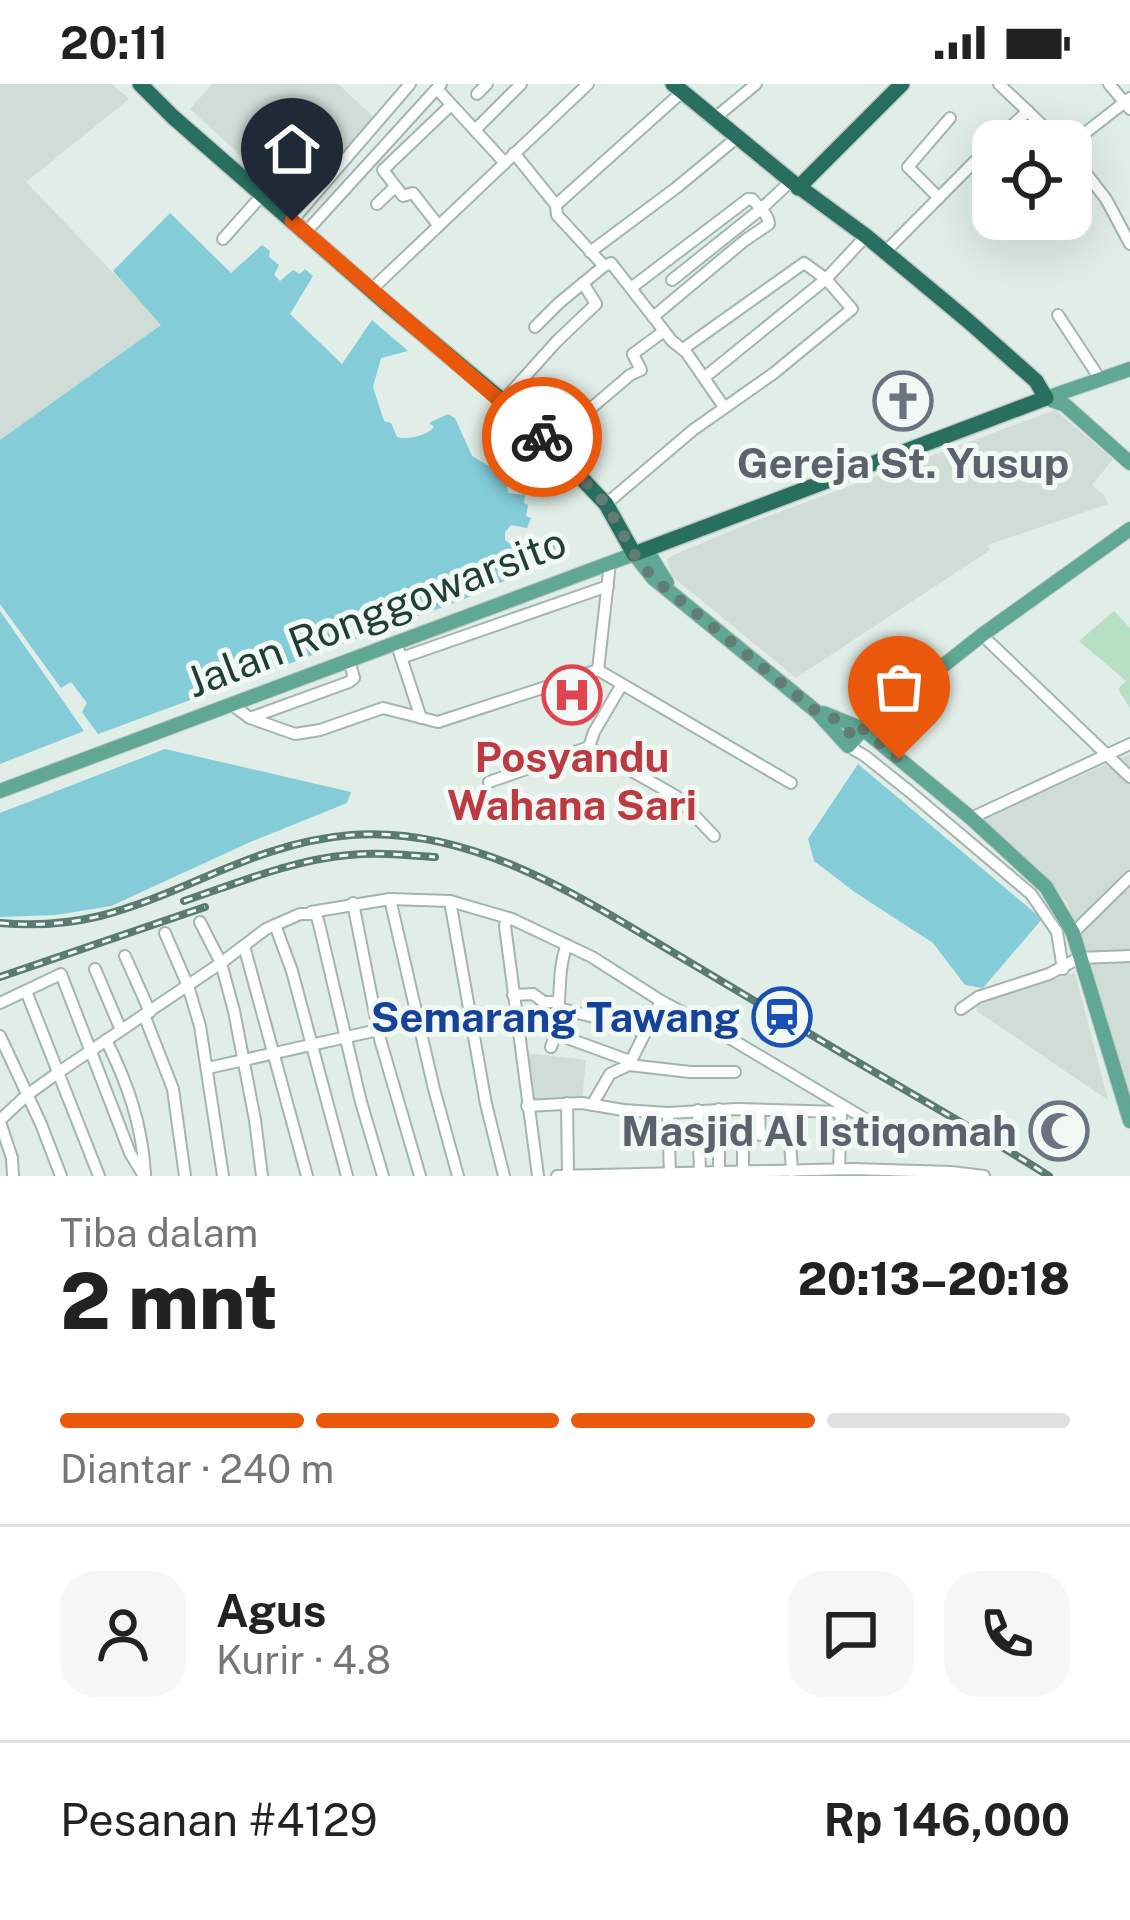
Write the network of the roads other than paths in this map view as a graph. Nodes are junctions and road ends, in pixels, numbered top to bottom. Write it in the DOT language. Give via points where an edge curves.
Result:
graph roads {
  1 [pos="140,84"];
  2 [pos="410,84"];
  3 [pos="487,84"];
  4 [pos="521,84"];
  5 [pos="587,84"];
  6 [pos="756,84"];
  7 [pos="902,84"];
  8 [pos="999,84"];
  9 [pos="1109,84"];
  10 [pos="439,87"];
  11 [pos="678,88"];
  12 [pos="477,94"];
  13 [pos="1128,103"];
  14 [pos="452,105"];
  15 [pos="1028,112"];
  16 [pos="716,117"];
  17 [pos="950,118"];
  18 [pos="1019,120"];
  19 [pos="1036,120"];
  20 [pos="1092,129"];
  21 [pos="475,130"];
  22 [pos="739,136"];
  23 [pos="514,153"];
  24 [pos="505,163"];
  25 [pos="972,164"];
  26 [pos="1092,182"];
  27 [pos="795,184"];
  28 [pos="395,187"];
  29 [pos="263,194"];
  30 [pos="939,198"];
  31 [pos="377,204"];
  32 [pos="556,205"];
  33 [pos="761,209"];
  34 [pos="438,225"];
  35 [pos="299,227"];
  36 [pos="705,233"];
  37 [pos="866,236"];
  38 [pos="224,239"];
  39 [pos="1129,240"];
  40 [pos="715,248"];
  41 [pos="590,252"];
  42 [pos="885,253"];
  43 [pos="662,265"];
  44 [pos="604,266"];
  45 [pos="826,279"];
  46 [pos="672,280"];
  47 [pos="584,283"];
  48 [pos="631,288"];
  49 [pos="370,290"];
  50 [pos="683,293"];
  51 [pos="559,303"];
  52 [pos="1058,314"];
  53 [pos="653,317"];
  54 [pos="574,325"];
  55 [pos="536,327"];
  56 [pos="664,331"];
  57 [pos="683,350"];
  58 [pos="1130,369"];
  59 [pos="705,377"];
  60 [pos="1100,379"];
  61 [pos="1046,398"];
  62 [pos="502,401"];
  63 [pos="724,407"];
  64 [pos="549,444"];
  65 [pos="1130,463"];
  66 [pos="606,504"];
  67 [pos="1130,529"];
  68 [pos="640,551"];
  69 [pos="610,563"];
  70 [pos="608,586"];
  71 [pos="982,635"];
  72 [pos="395,642"];
  73 [pos="401,658"];
  74 [pos="349,660"];
  75 [pos="598,670"];
  76 [pos="621,686"];
  77 [pos="232,705"];
  78 [pos="817,712"];
  79 [pos="250,718"];
  80 [pos="421,718"];
  81 [pos="855,738"];
  82 [pos="1130,745"];
  83 [pos="589,747"];
  84 [pos="1106,754"];
  85 [pos="1130,777"];
  86 [pos="489,782"];
  87 [pos="790,783"];
  88 [pos="0,791"];
  89 [pos="971,818"];
  90 [pos="714,836"];
  91 [pos="1130,877"];
  92 [pos="390,899"];
  93 [pos="450,901"];
  94 [pos="352,903"];
  95 [pos="305,913"];
  96 [pos="512,919"];
  97 [pos="200,922"];
  98 [pos="275,925"];
  99 [pos="1072,933"];
  100 [pos="165,934"];
  101 [pos="244,946"];
  102 [pos="566,946"];
  103 [pos="125,956"];
  104 [pos="1130,956"];
  105 [pos="1079,958"];
  106 [pos="221,963"];
  107 [pos="95,969"];
  108 [pos="1063,969"];
  109 [pos="188,986"];
  110 [pos="26,991"];
  111 [pos="513,994"];
  112 [pos="661,1001"];
  113 [pos="0,1003"];
  114 [pos="559,1005"];
  115 [pos="961,1009"];
  116 [pos="147,1013"];
  117 [pos="121,1030"];
  118 [pos="378,1030"];
  119 [pos="645,1033"];
  120 [pos="0,1036"];
  121 [pos="345,1037"];
  122 [pos="106,1040"];
  123 [pos="310,1045"];
  124 [pos="90,1051"];
  125 [pos="272,1053"];
  126 [pos="243,1060"];
  127 [pos="629,1063"];
  128 [pos="208,1068"];
  129 [pos="59,1072"];
  130 [pos="735,1072"];
  131 [pos="27,1095"];
  132 [pos="567,1102"];
  133 [pos="592,1105"];
  134 [pos="527,1106"];
  135 [pos="719,1109"];
  136 [pos="842,1109"];
  137 [pos="623,1110"];
  138 [pos="1128,1110"];
  139 [pos="698,1111"];
  140 [pos="759,1111"];
  141 [pos="668,1112"];
  142 [pos="788,1112"];
  143 [pos="0,1121"];
  144 [pos="621,1126"];
  145 [pos="760,1135"];
  146 [pos="892,1135"];
  147 [pos="743,1150"];
  148 [pos="743,1172"];
  149 [pos="792,1172"];
  150 [pos="849,1172"];
  151 [pos="700,1173"];
  152 [pos="812,1173"];
  153 [pos="670,1174"];
  154 [pos="725,1174"];
  155 [pos="568,1175"];
  156 [pos="592,1175"];
  157 [pos="618,1175"];
  158 [pos="13,1176"];
  159 [pos="61,1176"];
  160 [pos="99,1176"];
  161 [pos="145,1176"];
  162 [pos="185,1176"];
  163 [pos="223,1176"];
  164 [pos="262,1176"];
  165 [pos="307,1176"];
  166 [pos="347,1176"];
  167 [pos="383,1176"];
  168 [pos="420,1176"];
  169 [pos="458,1176"];
  170 [pos="504,1176"];
  171 [pos="538,1176"];
  172 [pos="557,1176"];
  173 [pos="984,1176"];
  1 -- 29 [label="highway"];
  2 -- 35 [label="street"];
  3 -- 12 [label="street"];
  4 -- 21 [label="street"];
  5 -- 23 [label="street"];
  6 -- 16 [label="street"];
  7 -- 27 [label="highway"];
  8 -- 15 [label="street"];
  9 -- 13 [label="street"];
  10 -- 14 [label="street"];
  10 -- 35 [label="street"];
  11 -- 16 [label="highway"];
  11 -- 32 [label="street"];
  13 -- 20 [label="street"];
  14 -- 21 [label="street"];
  14 -- 28 [label="street" via="384,168"];
  15 -- 18 [label="street"];
  15 -- 19 [label="street"];
  16 -- 22 [label="highway"];
  17 -- 30 [label="street" via="908,167"];
  21 -- 24 [label="street"];
  22 -- 27 [label="highway"];
  22 -- 41 [label="street"];
  23 -- 24 [label="street"];
  23 -- 32 [label="street"];
  24 -- 34 [label="street"];
  25 -- 30 [label="street"];
  26 -- 39 [label="street"];
  27 -- 33 [label="street"];
  27 -- 37 [label="highway"];
  28 -- 31 [label="street"];
  28 -- 34 [label="street" via="404,197 413,193"];
  29 -- 35 [label="highway"];
  29 -- 38 [label="street"];
  30 -- 42 [label="street"];
  32 -- 41 [label="street"];
  33 -- 36 [label="street" via="748,200"];
  33 -- 40 [label="street"];
  33 -- 50 [label="street" via="769,224"];
  34 -- 49 [label="street"];
  35 -- 49 [label="highway"];
  36 -- 40 [label="street"];
  36 -- 43 [label="street"];
  37 -- 42 [label="highway"];
  37 -- 45 [label="street"];
  40 -- 46 [label="street"];
  41 -- 44 [label="street"];
  42 -- 61 [label="highway"];
  43 -- 46 [label="street"];
  43 -- 48 [label="street"];
  44 -- 47 [label="street"];
  44 -- 48 [label="street" via="610,263"];
  45 -- 57 [label="street" via="800,264"];
  45 -- 59 [label="street"];
  45 -- 63 [label="street" via="851,311"];
  46 -- 50 [label="street"];
  47 -- 51 [label="street"];
  47 -- 54 [label="street" via="595,306"];
  48 -- 53 [label="street" via="647,299"];
  49 -- 62 [label="highway"];
  50 -- 53 [label="street"];
  51 -- 54 [label="street"];
  51 -- 55 [label="street"];
  52 -- 60 [label="street"];
  53 -- 56 [label="street"];
  54 -- 62 [label="street"];
  56 -- 57 [label="street"];
  56 -- 64 [label="street" via="633,354 630,376"];
  57 -- 59 [label="street"];
  58 -- 60 [label="main road"];
  59 -- 63 [label="street"];
  60 -- 61 [label="main road"];
  61 -- 65 [label="main road" via="1065,405"];
  61 -- 68 [label="highway, Jalan Ronggowarsito"];
  62 -- 64 [label="highway"];
  63 -- 66 [label="street"];
  64 -- 66 [label="highway"];
  66 -- 68 [label="highway"];
  67 -- 71 [label="main road"];
  68 -- 69 [label="main road, Jalan Ronggowarsito"];
  68 -- 78 [label="main road" via="673,592"];
  69 -- 70 [label="street"];
  69 -- 72 [label="main road, Jalan Ronggowarsito"];
  70 -- 73 [label="street"];
  70 -- 75 [label="street"];
  71 -- 81 [label="main road"];
  71 -- 84 [label="street"];
  72 -- 73 [label="street"];
  72 -- 74 [label="main road, Jalan Ronggowarsito"];
  73 -- 80 [label="street"];
  74 -- 77 [label="main road, Jalan Ronggowarsito"];
  74 -- 79 [label="street" via="349,682"];
  75 -- 76 [label="street"];
  75 -- 80 [label="street" via="451,720"];
  76 -- 83 [label="street"];
  76 -- 87 [label="street"];
  77 -- 79 [label="street"];
  77 -- 88 [label="main road, Jalan Ronggowarsito"];
  78 -- 81 [label="main road"];
  78 -- 81 [label="main road"];
  79 -- 80 [label="street" via="303,734 383,708"];
  81 -- 89 [label="main road"];
  81 -- 108 [label="street" via="865,756 1031,894 1057,932"];
  82 -- 84 [label="street"];
  83 -- 86 [label="street"];
  83 -- 90 [label="street" via="676,796"];
  84 -- 85 [label="street"];
  84 -- 89 [label="street"];
  89 -- 99 [label="main road" via="1046,887"];
  91 -- 99 [label="street"];
  92 -- 93 [label="street"];
  92 -- 94 [label="street"];
  92 -- 169 [label="street"];
  93 -- 96 [label="street"];
  93 -- 170 [label="street"];
  94 -- 95 [label="street"];
  94 -- 118 [label="street"];
  95 -- 98 [label="street"];
  95 -- 121 [label="street" via="316,914"];
  96 -- 102 [label="street"];
  96 -- 111 [label="street" via="505,926"];
  97 -- 106 [label="street"];
  98 -- 101 [label="street"];
  98 -- 123 [label="street"];
  99 -- 105 [label="main road"];
  100 -- 109 [label="street"];
  101 -- 106 [label="street"];
  101 -- 125 [label="street"];
  102 -- 112 [label="street"];
  102 -- 114 [label="street"];
  103 -- 116 [label="street"];
  104 -- 105 [label="street"];
  105 -- 108 [label="street"];
  105 -- 138 [label="main road"];
  106 -- 109 [label="street"];
  106 -- 126 [label="street"];
  107 -- 117 [label="street"];
  108 -- 115 [label="street"];
  109 -- 116 [label="street"];
  109 -- 128 [label="street"];
  110 -- 113 [label="street"];
  110 -- 124 [label="street" via="61,974"];
  110 -- 129 [label="street"];
  111 -- 114 [label="street"];
  111 -- 134 [label="street"];
  112 -- 119 [label="street"];
  112 -- 136 [label="street"];
  114 -- 119 [label="street"];
  114 -- 127 [label="street" via="553,1041"];
  116 -- 117 [label="street"];
  116 -- 162 [label="street" via="175,1098"];
  117 -- 122 [label="street"];
  118 -- 121 [label="street"];
  118 -- 168 [label="street"];
  119 -- 127 [label="street"];
  120 -- 131 [label="street"];
  121 -- 123 [label="street"];
  121 -- 167 [label="street"];
  122 -- 124 [label="street"];
  122 -- 161 [label="street" via="131,1091"];
  123 -- 125 [label="street"];
  123 -- 166 [label="street"];
  124 -- 129 [label="street"];
  124 -- 161 [label="street"];
  125 -- 126 [label="street"];
  125 -- 165 [label="street"];
  126 -- 128 [label="street"];
  126 -- 164 [label="street"];
  127 -- 130 [label="street"];
  127 -- 133 [label="street" via="610,1074"];
  128 -- 163 [label="street"];
  129 -- 131 [label="street"];
  129 -- 160 [label="street"];
  131 -- 143 [label="street"];
  131 -- 159 [label="street"];
  132 -- 133 [label="street"];
  132 -- 134 [label="street"];
  132 -- 155 [label="street"];
  133 -- 137 [label="street"];
  134 -- 171 [label="street"];
  135 -- 139 [label="street"];
  135 -- 140 [label="street"];
  135 -- 154 [label="street"];
  136 -- 142 [label="street"];
  136 -- 146 [label="street"];
  136 -- 150 [label="street"];
  137 -- 141 [label="street"];
  137 -- 144 [label="street"];
  139 -- 141 [label="street"];
  139 -- 151 [label="street"];
  140 -- 142 [label="street"];
  140 -- 145 [label="street"];
  141 -- 153 [label="street"];
  142 -- 149 [label="street"];
  143 -- 158 [label="street"];
  147 -- 148 [label="street"];
  148 -- 149 [label="street"];
  148 -- 154 [label="street"];
  149 -- 152 [label="street"];
  150 -- 152 [label="street"];
  150 -- 173 [label="street"];
  151 -- 153 [label="street"];
  151 -- 154 [label="street"];
  153 -- 157 [label="street"];
  155 -- 156 [label="street"];
  155 -- 172 [label="street"];
  156 -- 157 [label="street"];
}
